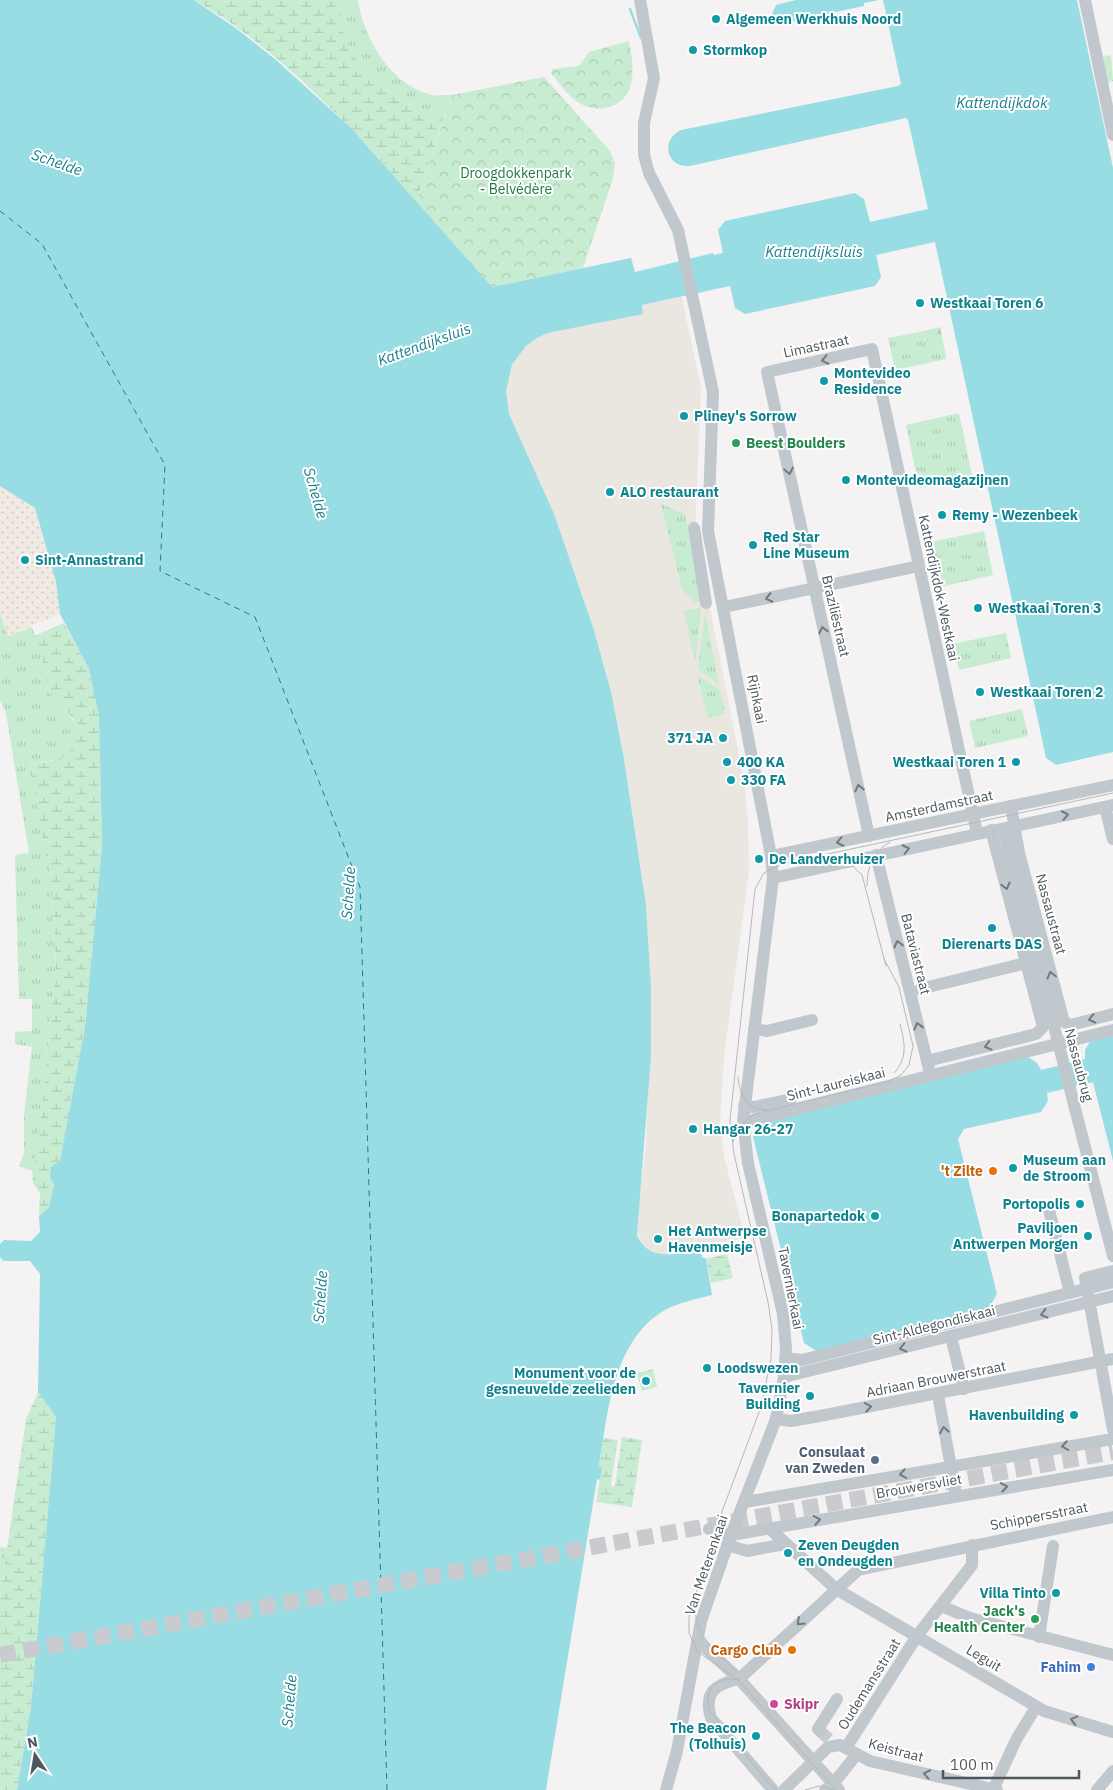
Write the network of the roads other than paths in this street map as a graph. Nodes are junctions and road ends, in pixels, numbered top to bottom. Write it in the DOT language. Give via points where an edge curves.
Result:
graph roads {
  1 [pos="640,0"];
  2 [pos="1085,0"];
  3 [pos="1113,134"];
  4 [pos="872,350"];
  5 [pos="767,372"];
  6 [pos="694,528"];
  7 [pos="919,566"];
  8 [pos="814,589"];
  9 [pos="706,603"];
  10 [pos="724,607"];
  11 [pos="1113,785"];
  12 [pos="1011,806"];
  13 [pos="1109,806"];
  14 [pos="973,814"];
  15 [pos="1014,826"];
  16 [pos="992,830"];
  17 [pos="977,834"];
  18 [pos="869,836"];
  19 [pos="1005,836"];
  20 [pos="1113,839"];
  21 [pos="876,855"];
  22 [pos="771,856"];
  23 [pos="773,878"];
  24 [pos="1026,963"];
  25 [pos="920,989"];
  26 [pos="1113,1014"];
  27 [pos="812,1020"];
  28 [pos="1052,1025"];
  29 [pos="754,1029"];
  30 [pos="1113,1030"];
  31 [pos="1058,1044"];
  32 [pos="927,1061"];
  33 [pos="931,1076"];
  34 [pos="792,1099"];
  35 [pos="744,1106"];
  36 [pos="749,1121"];
  37 [pos="1048,1206"];
  38 [pos="1112,1252"];
  39 [pos="1113,1271"];
  40 [pos="1113,1282"];
  41 [pos="1088,1288"];
  42 [pos="1070,1293"];
  43 [pos="1113,1296"];
  44 [pos="1091,1302"];
  45 [pos="951,1337"];
  46 [pos="793,1360"];
  47 [pos="1107,1360"];
  48 [pos="784,1377"];
  49 [pos="964,1389"];
  50 [pos="938,1395"];
  51 [pos="776,1419"];
  52 [pos="1113,1430"];
  53 [pos="1113,1439"];
  54 [pos="951,1465"];
  55 [pos="1113,1470"];
  56 [pos="956,1495"];
  57 [pos="745,1502"];
  58 [pos="1113,1517"];
  59 [pos="709,1528"];
  60 [pos="769,1528"];
  61 [pos="1052,1537"];
  62 [pos="729,1540"];
  63 [pos="785,1544"];
  64 [pos="972,1545"];
  65 [pos="836,1589"];
  66 [pos="941,1606"];
  67 [pos="918,1636"];
  68 [pos="1039,1637"];
  69 [pos="697,1640"];
  70 [pos="1113,1655"];
  71 [pos="739,1680"];
  72 [pos="837,1699"];
  73 [pos="1036,1707"];
  74 [pos="1113,1732"];
  75 [pos="837,1744"];
  76 [pos="812,1762"];
  77 [pos="1113,1771"];
  78 [pos="832,1788"];
  79 [pos="994,1789"];
  80 [pos="666,1790"];
  81 [pos="773,1790"];
  82 [pos="784,1790"];
  83 [pos="1097,1790"];
  1 -- 10 [label="street, Rijnkaai" via="654,78 643,130 644,155 649,173 678,230 713,392 708,526"];
  2 -- 3 [label="street"];
  4 -- 5 [label="street, Limastraat, one-way"];
  4 -- 7 [label="street, Kattendijkdok-Westkaai"];
  5 -- 8 [label="street, Braziliëstraat, one-way"];
  6 -- 9 [label="street"];
  7 -- 8 [label="street"];
  7 -- 14 [label="street, Kattendijkdok-Westkaai"];
  8 -- 10 [label="street, one-way"];
  18 -- 8 [label="street, Braziliëstraat, one-way"];
  10 -- 22 [label="street, Rijnkaai"];
  11 -- 12 [label="street, Amsterdamstraat"];
  12 -- 14 [label="street, Amsterdamstraat"];
  12 -- 15 [label="street, Nassaustraat"];
  15 -- 13 [label="street, one-way"];
  13 -- 20 [label="street"];
  14 -- 17 [label="street, Kattendijkdok-Westkaai"];
  14 -- 18 [label="street, Amsterdamstraat"];
  15 -- 16 [label="street"];
  26 -- 15 [label="street, Nassaustraat, one-way" via="1071,1025 1064,1022"];
  16 -- 17 [label="street"];
  16 -- 24 [label="street, one-way"];
  21 -- 17 [label="street, one-way"];
  18 -- 22 [label="street, Amsterdamstraat, one-way"];
  19 -- 28 [label="street, Nassaustraat"];
  21 -- 23 [label="street"];
  32 -- 21 [label="street, Bataviastraat, one-way"];
  22 -- 23 [label="street, Rijnkaai"];
  23 -- 29 [label="street, Rijnkaai"];
  24 -- 25 [label="street"];
  24 -- 32 [label="street, one-way" via="1043,1027 1036,1034"];
  27 -- 29 [label="street" via="767,1030"];
  28 -- 31 [label="street, Nassaubrug"];
  29 -- 35 [label="street, Rijnkaai"];
  30 -- 31 [label="street, Sint-Laureiskaai"];
  31 -- 33 [label="street, Sint-Laureiskaai"];
  31 -- 38 [label="street, Nassaubrug"];
  32 -- 33 [label="street"];
  33 -- 36 [label="street, Sint-Laureiskaai"];
  34 -- 35 [label="street, Sint-Laureiskaai" via="762,1106"];
  35 -- 48 [label="street, Tavernierkaai" via="748,1163 783,1314"];
  37 -- 42 [label="street"];
  39 -- 41 [label="street" via="1085,1278"];
  40 -- 41 [label="street, Sint-Aldegondiskaai"];
  41 -- 42 [label="street, Sint-Aldegondiskaai"];
  41 -- 44 [label="street"];
  42 -- 46 [label="street, Sint-Aldegondiskaai"];
  43 -- 44 [label="street, Sint-Aldegondiskaai"];
  44 -- 45 [label="street, Sint-Aldegondiskaai, one-way"];
  44 -- 47 [label="street"];
  45 -- 48 [label="street, Sint-Aldegondiskaai, one-way"];
  45 -- 49 [label="street"];
  47 -- 49 [label="street, Adriaan Brouwerstraat"];
  47 -- 52 [label="street"];
  48 -- 51 [label="street, Tavernierkaai"];
  49 -- 50 [label="street, Adriaan Brouwerstraat"];
  51 -- 50 [label="street, Adriaan Brouwerstraat, one-way" via="791,1421"];
  54 -- 50 [label="street, one-way"];
  51 -- 57 [label="street, Tavernierkaai"];
  53 -- 54 [label="street, Brouwersvliet, one-way"];
  54 -- 56 [label="street"];
  54 -- 57 [label="street, Brouwersvliet, one-way"];
  56 -- 55 [label="street, Brouwersvliet, one-way"];
  60 -- 56 [label="street, Brouwersvliet, one-way"];
  57 -- 62 [label="street, Van Meterenkaai"];
  58 -- 61 [label="street, Schippersstraat"];
  59 -- 62 [label="street"];
  60 -- 62 [label="street, Brouwersvliet"];
  60 -- 63 [label="street, Leguit"];
  61 -- 64 [label="street, Schippersstraat"];
  61 -- 68 [label="street" via="1045,1611"];
  62 -- 63 [label="street" via="747,1551"];
  62 -- 69 [label="street, Van Meterenkaai"];
  63 -- 65 [label="street, Leguit"];
  64 -- 65 [label="street, Schippersstraat" via="858,1570"];
  64 -- 66 [label="street, Oudemansstraat" via="972,1565"];
  65 -- 67 [label="street, Leguit"];
  65 -- 71 [label="street, Schippersstraat, one-way"];
  66 -- 67 [label="street, Oudemansstraat"];
  66 -- 68 [label="street" via="970,1618"];
  67 -- 73 [label="street, Leguit"];
  67 -- 75 [label="street, Oudemansstraat"];
  68 -- 70 [label="street"];
  69 -- 71 [label="street"];
  69 -- 80 [label="street, Van Meterenkaai" via="677,1751"];
  71 -- 76 [label="street"];
  71 -- 81 [label="street" via="722,1684 712,1692 709,1704 711,1718"];
  72 -- 75 [label="street" via="818,1729"];
  74 -- 73 [label="street, Leguit, one-way"];
  73 -- 79 [label="street" via="1016,1740"];
  75 -- 76 [label="street" via="828,1747"];
  75 -- 78 [label="street"];
  79 -- 75 [label="street, Keistraat, one-way" via="870,1761"];
  76 -- 78 [label="street"];
  76 -- 82 [label="street"];
  77 -- 83 [label="street"];
}
